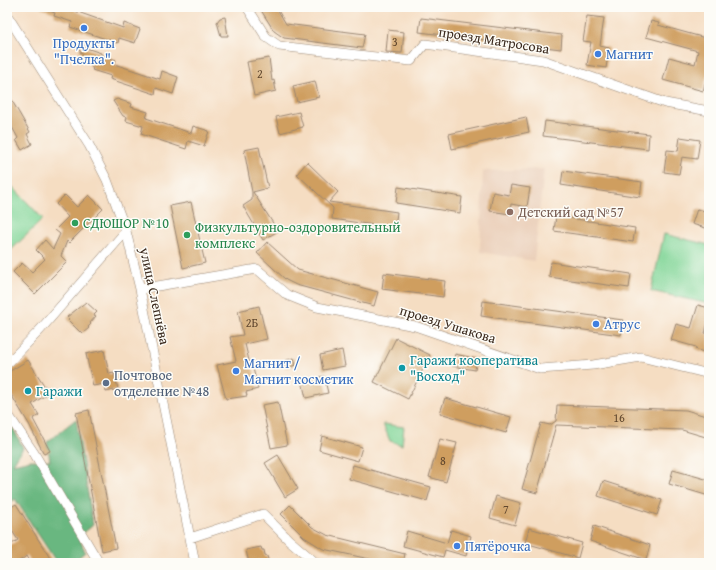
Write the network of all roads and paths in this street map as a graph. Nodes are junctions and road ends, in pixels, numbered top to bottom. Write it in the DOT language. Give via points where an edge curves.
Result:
graph roads {
  1 [pos="246,7"];
  2 [pos="7,15"];
  3 [pos="709,111"];
  4 [pos="126,231"];
  5 [pos="140,289"];
  6 [pos="7,364"];
  7 [pos="709,374"];
  8 [pos="7,413"];
  9 [pos="190,538"];
  10 [pos="99,563"];
  11 [pos="195,563"];
  12 [pos="316,563"];
  1 -- 3 [label="street, проезд Матросова" via="266,38 279,46 411,61 425,44 543,60 665,103"];
  2 -- 4 [label="street, улица Слепнёва" via="89,145 108,180"];
  4 -- 5 [label="street, улица Слепнёва"];
  4 -- 6 [label="street"];
  5 -- 7 [label="street, проезд Ушакова" via="257,269 287,295 317,307 415,326 540,369 593,365 641,357"];
  5 -- 9 [label="street, улица Слепнёва"];
  8 -- 10 [label="street" via="34,453"];
  9 -- 11 [label="street, улица Слепнёва"];
  9 -- 12 [label="street" via="264,514"];
}
